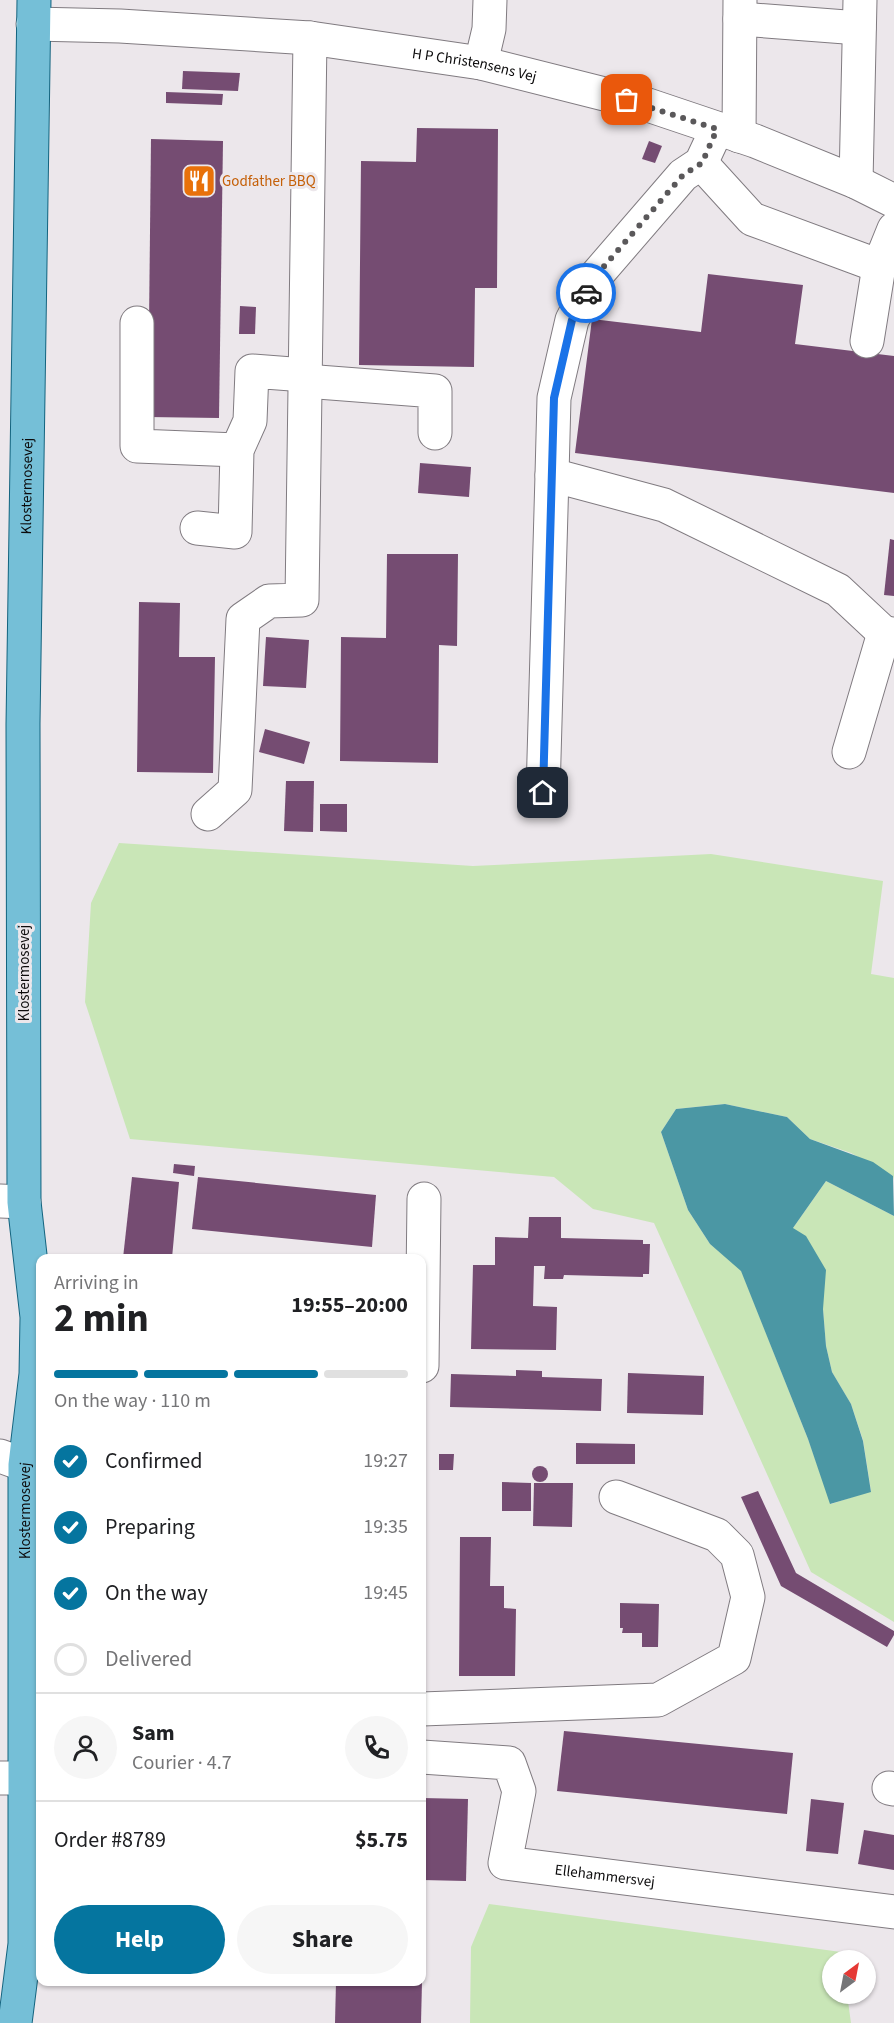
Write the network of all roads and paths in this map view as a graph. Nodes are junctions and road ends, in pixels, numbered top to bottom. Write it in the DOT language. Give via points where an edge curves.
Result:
graph roads {
  1 [pos="490,0"];
  2 [pos="740,9"];
  3 [pos="34,12"];
  4 [pos="860,14"];
  5 [pos="310,38"];
  6 [pos="481,63"];
  7 [pos="728,132"];
  8 [pos="702,163"];
  9 [pos="856,182"];
  10 [pos="894,201"];
  11 [pos="894,229"];
  12 [pos="879,266"];
  13 [pos="138,323"];
  14 [pos="867,340"];
  15 [pos="305,378"];
  16 [pos="435,434"];
  17 [pos="237,450"];
  18 [pos="552,475"];
  19 [pos="197,528"];
  20 [pos="889,634"];
  21 [pos="849,752"];
  22 [pos="543,793"];
  23 [pos="208,814"];
  24 [pos="424,1198"];
  25 [pos="12,1201"];
  26 [pos="423,1254"];
  27 [pos="36,1312"];
  28 [pos="36,1374"];
  29 [pos="13,1460"];
  30 [pos="616,1497"];
  31 [pos="426,1709"];
  32 [pos="426,1757"];
  33 [pos="23,1766"];
  34 [pos="894,1912"];
  35 [pos="25,1944"];
  36 [pos="15,2023"];
  37 [pos="34,2023"];
  1 -- 6 [label="street" via="489,29"];
  2 -- 4 [label="street"];
  2 -- 7 [label="street"];
  3 -- 5 [label="street, H P Christensens Vej" via="120,26"];
  3 -- 25 [label="main road, Klostermosevej"];
  4 -- 9 [label="street"];
  5 -- 6 [label="street, H P Christensens Vej"];
  5 -- 15 [label="street"];
  6 -- 7 [label="street, H P Christensens Vej" via="648,105"];
  7 -- 8 [label="street"];
  7 -- 9 [label="street, H P Christensens Vej"];
  8 -- 12 [label="street" via="752,219"];
  8 -- 18 [label="street" via="683,175 594,278 572,320 554,398"];
  9 -- 10 [label="street, H P Christensens Vej"];
  11 -- 12 [label="street"];
  12 -- 14 [label="street"];
  13 -- 17 [label="street" via="137,446"];
  15 -- 16 [label="street" via="435,391"];
  15 -- 17 [label="street" via="252,371 250,421"];
  15 -- 23 [label="street" via="302,600 269,602 243,619 235,790"];
  17 -- 19 [label="street" via="235,532"];
  18 -- 20 [label="street" via="664,504 838,590"];
  18 -- 22 [label="street"];
  20 -- 21 [label="street"];
  24 -- 26 [label="street"];
  25 -- 27 [label="main road, Klostermosevej"];
  28 -- 29 [label="main road, Klostermosevej"];
  29 -- 33 [label="main road, Klostermosevej"];
  30 -- 31 [label="street" via="717,1534 737,1555 748,1597 734,1658 658,1700"];
  32 -- 34 [label="street, Ellehammersvej" via="509,1762 519,1791 505,1863"];
  33 -- 35 [label="main road, Klostermosevej"];
  35 -- 36 [label="main road, Klostermosevej"];
  35 -- 37 [label="main road, Klostermosevej"];
}
